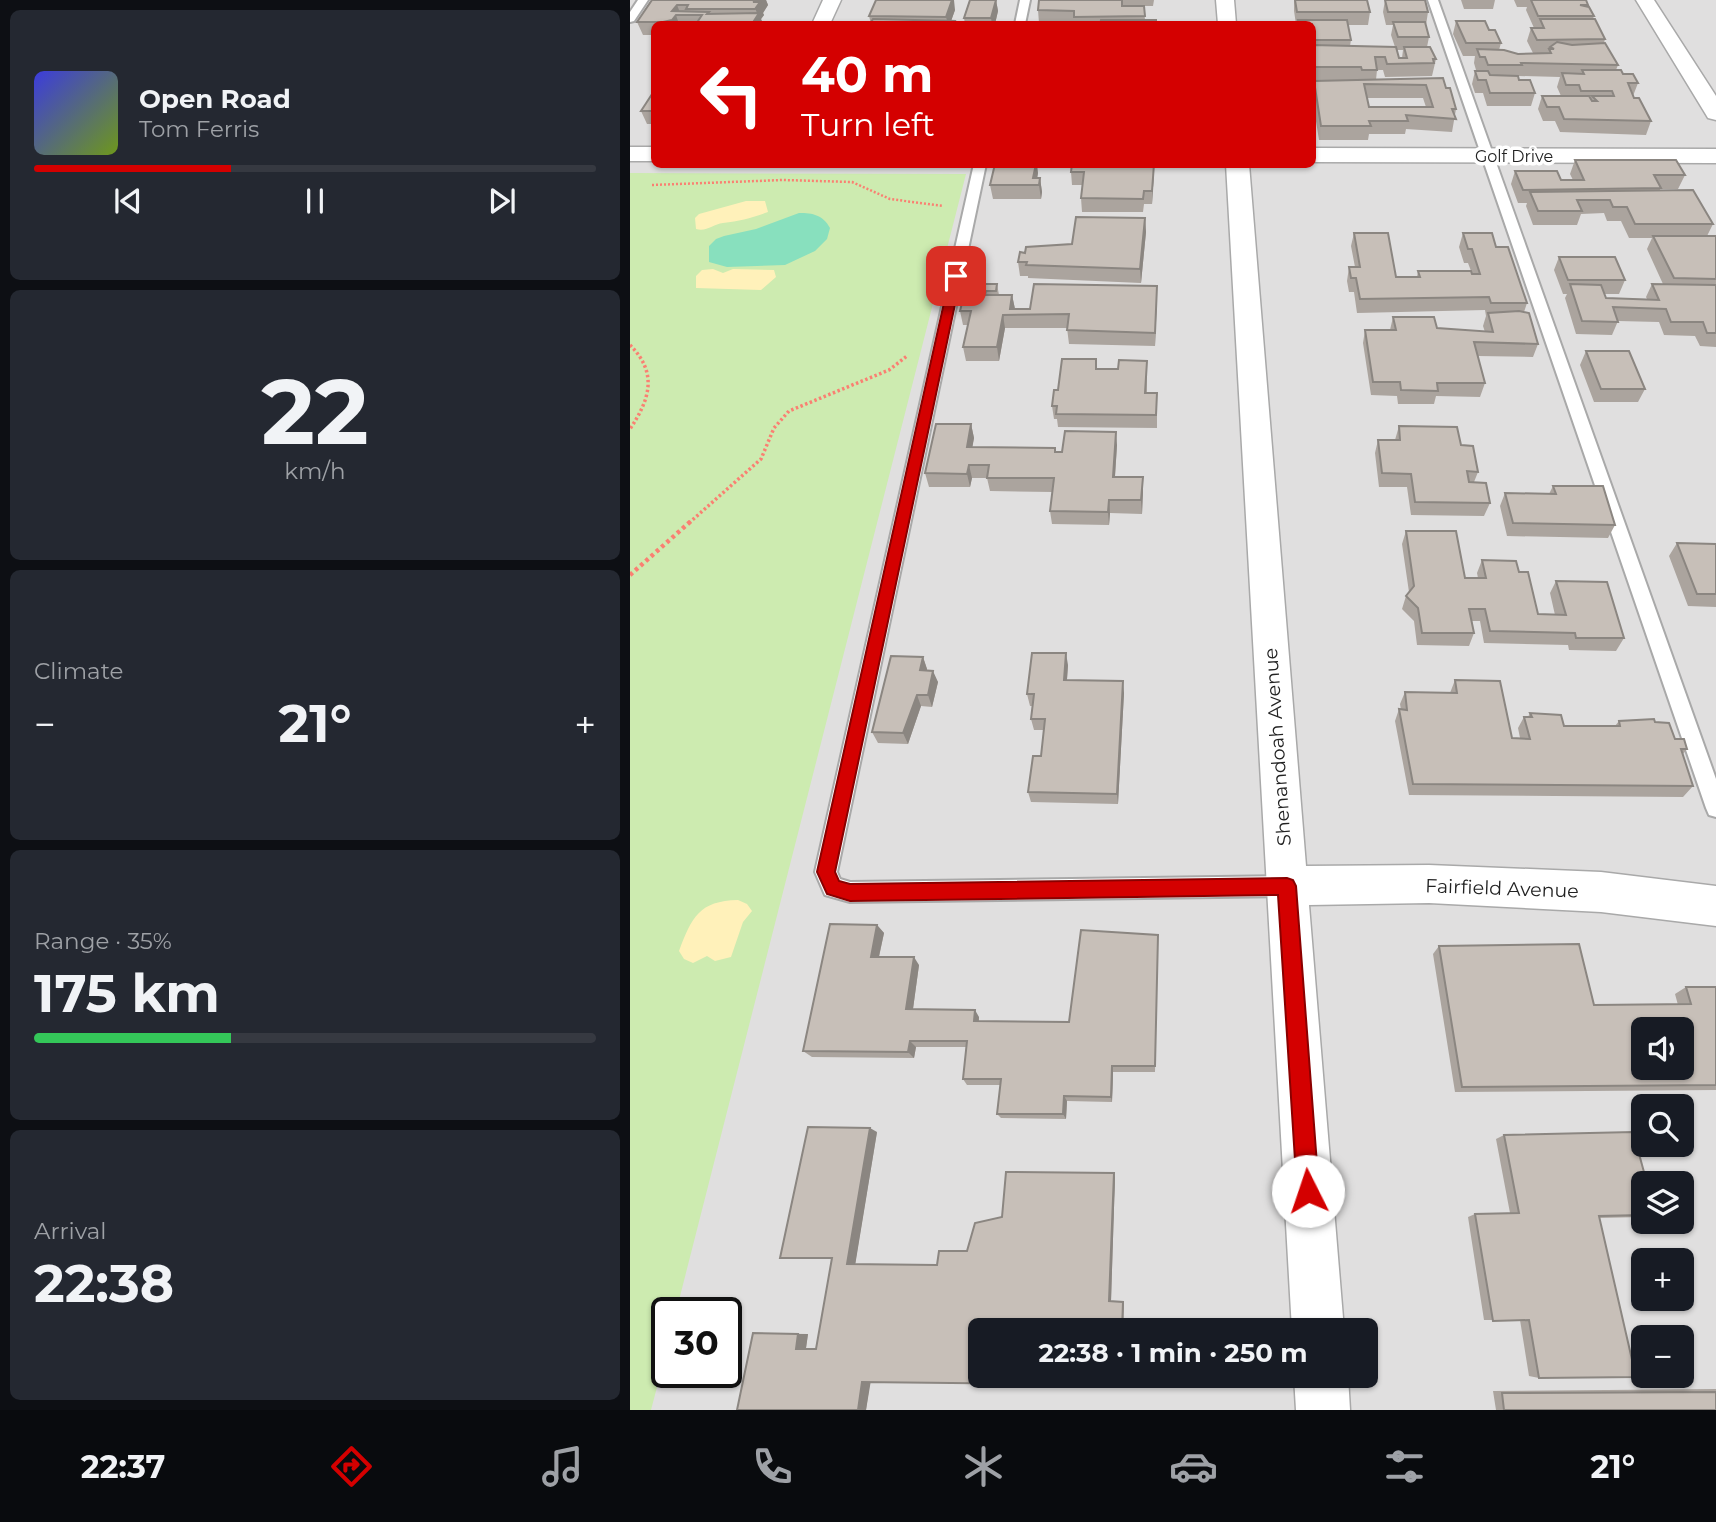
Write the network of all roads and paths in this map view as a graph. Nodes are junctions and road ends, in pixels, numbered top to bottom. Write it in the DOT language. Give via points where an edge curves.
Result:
graph roads {
  1 [pos="643,0"];
  2 [pos="832,0"];
  3 [pos="1025,0"];
  4 [pos="1225,0"];
  5 [pos="1433,0"];
  6 [pos="1645,0"];
  7 [pos="630,19"];
  8 [pos="822,21"];
  9 [pos="1021,21"];
  10 [pos="1227,21"];
  11 [pos="1716,113"];
  12 [pos="630,154"];
  13 [pos="651,154"];
  14 [pos="1316,155"];
  15 [pos="1488,156"];
  16 [pos="1716,156"];
  17 [pos="979,168"];
  18 [pos="1237,168"];
  19 [pos="643,184"];
  20 [pos="947,207"];
  21 [pos="630,345"];
  22 [pos="909,355"];
  23 [pos="630,429"];
  24 [pos="630,575"];
  25 [pos="1716,808"];
  26 [pos="1287,886"];
  27 [pos="1716,906"];
  28 [pos="1317,1318"];
  29 [pos="1322,1388"];
  30 [pos="1323,1410"];
  1 -- 7 [label="lane"];
  2 -- 8 [label="street"];
  3 -- 9 [label="lane"];
  4 -- 10 [label="street"];
  5 -- 15 [label="lane"];
  6 -- 11 [label="street"];
  12 -- 13 [label="street"];
  14 -- 15 [label="street, Golf Drive"];
  15 -- 16 [label="street, Golf Drive"];
  15 -- 25 [label="lane"];
  17 -- 26 [label="lane" via="826,872 833,888 850,892"];
  18 -- 26 [label="street, Shenandoah Avenue"];
  19 -- 20 [label="path" via="852,182 890,199"];
  21 -- 23 [label="path" via="640,353 651,378 644,409"];
  22 -- 24 [label="path" via="889,370 789,411 774,428 761,459"];
  26 -- 27 [label="street, Fairfield Avenue" via="1429,884 1588,891"];
  26 -- 28 [label="street, Shenandoah Avenue"];
  29 -- 30 [label="street"];
}
